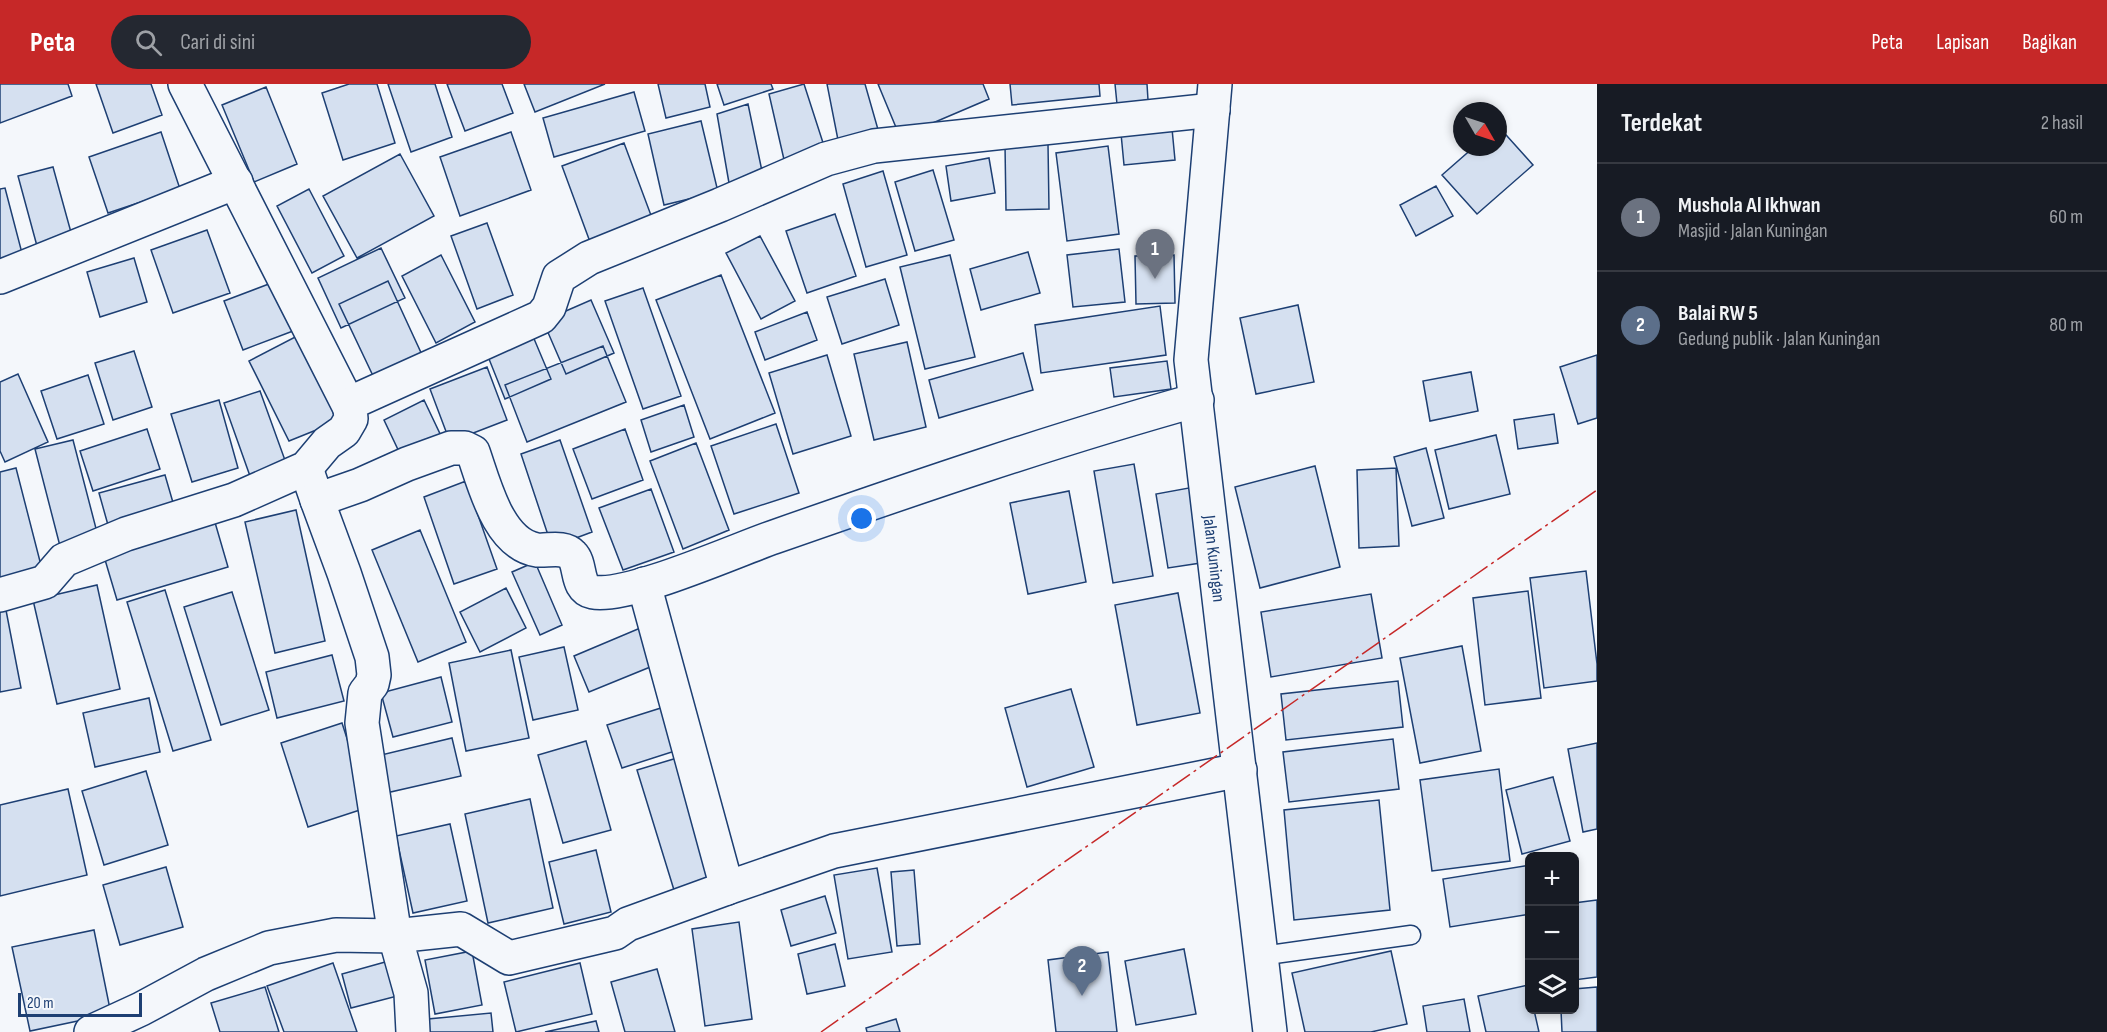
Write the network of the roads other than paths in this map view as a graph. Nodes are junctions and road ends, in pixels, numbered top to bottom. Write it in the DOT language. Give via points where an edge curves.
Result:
graph roads {
  1 [pos="186,84"];
  2 [pos="1214,97"];
  3 [pos="236,182"];
  4 [pos="0,277"];
  5 [pos="1197,400"];
  6 [pos="350,408"];
  7 [pos="306,468"];
  8 [pos="317,500"];
  9 [pos="644,584"];
  10 [pos="0,595"];
  11 [pos="1239,770"];
  12 [pos="727,888"];
  13 [pos="1411,934"];
  14 [pos="395,936"];
  15 [pos="1261,956"];
  16 [pos="91,1032"];
  17 [pos="413,1032"];
  18 [pos="1270,1032"];
  1 -- 3 [label="street"];
  2 -- 5 [label="street, Jalan Kuningan" via="1191,360"];
  2 -- 6 [label="street" via="874,146 826,159 589,258 559,277 549,307 541,317 357,400"];
  3 -- 4 [label="street"];
  3 -- 6 [label="street"];
  5 -- 9 [label="street" via="1042,446"];
  5 -- 11 [label="street, Jalan Kuningan"];
  6 -- 7 [label="street" via="351,419 344,431 327,443"];
  7 -- 8 [label="street"];
  7 -- 10 [label="street" via="234,500 126,534 64,560 45,582"];
  8 -- 9 [label="street" via="451,448 465,447 473,452 492,504 507,531 525,546 565,550 576,562 584,587 592,592"];
  8 -- 14 [label="street" via="372,657 374,675 365,693 363,723"];
  9 -- 12 [label="street"];
  11 -- 12 [label="street" via="834,851"];
  11 -- 15 [label="street, Jalan Kuningan"];
  12 -- 14 [label="street" via="628,924 615,933 509,958 461,929"];
  13 -- 15 [label="lane"];
  14 -- 16 [label="street" via="336,935 269,948 206,974"];
  14 -- 17 [label="street" via="411,993"];
  15 -- 18 [label="street, Jalan Kuningan"];
}
